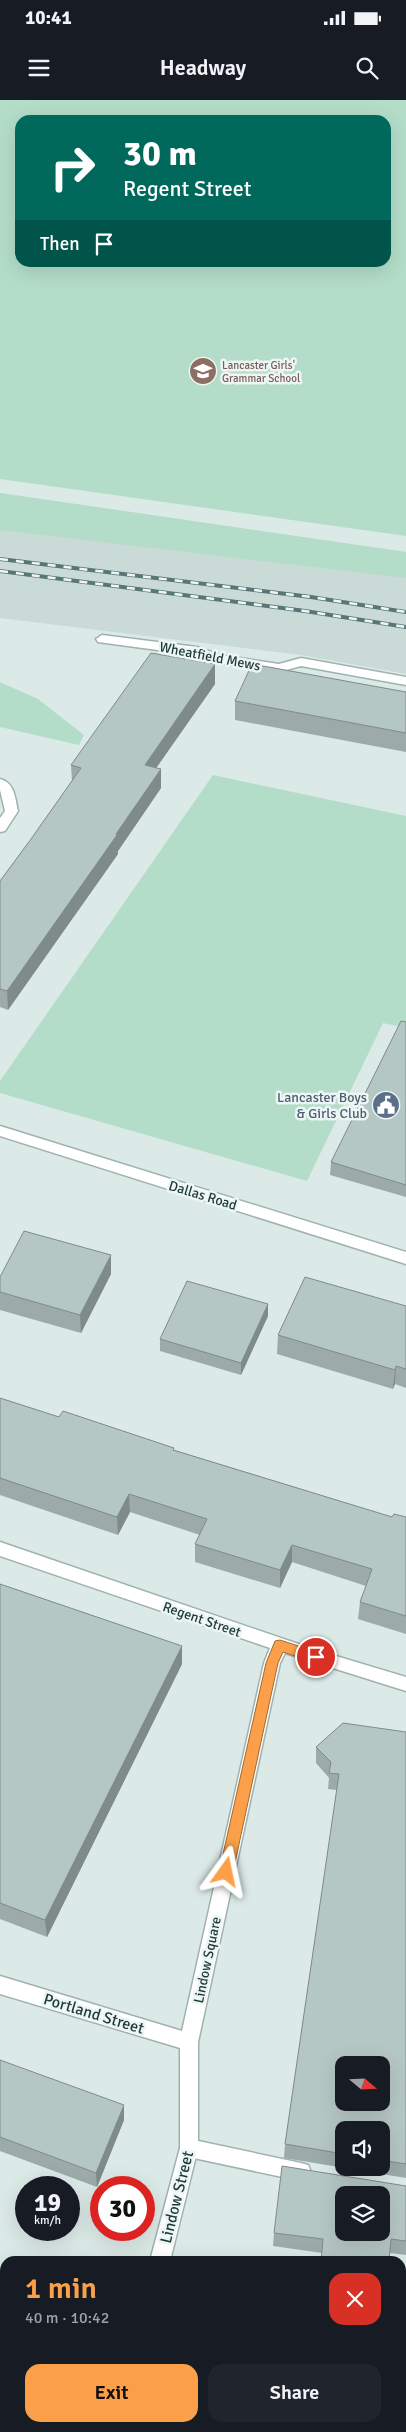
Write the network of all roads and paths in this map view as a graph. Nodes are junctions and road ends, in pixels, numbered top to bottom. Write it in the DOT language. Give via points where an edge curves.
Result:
graph roads {
  1 [pos="102,639"];
  2 [pos="406,681"];
  3 [pos="0,783"];
  4 [pos="0,828"];
  5 [pos="0,1131"];
  6 [pos="406,1258"];
  7 [pos="0,1550"];
  8 [pos="280,1645"];
  9 [pos="406,1684"];
  10 [pos="0,1985"];
  11 [pos="189,2042"];
  12 [pos="189,2148"];
  13 [pos="320,2175"];
  14 [pos="161,2256"];
  1 -- 2 [label="street, Wheatfield Mews" via="198,650 218,659 279,668 301,662"];
  3 -- 4 [label="street" via="7,789 12,811"];
  5 -- 6 [label="street, Dallas Road"];
  7 -- 8 [label="street, Regent Street"];
  8 -- 9 [label="street, Regent Street"];
  8 -- 11 [label="street, Lindow Square" via="270,1673"];
  10 -- 11 [label="street, Portland Street"];
  11 -- 12 [label="street, Lindow Street"];
  12 -- 13 [label="street"];
  12 -- 14 [label="street, Lindow Street"];
}
